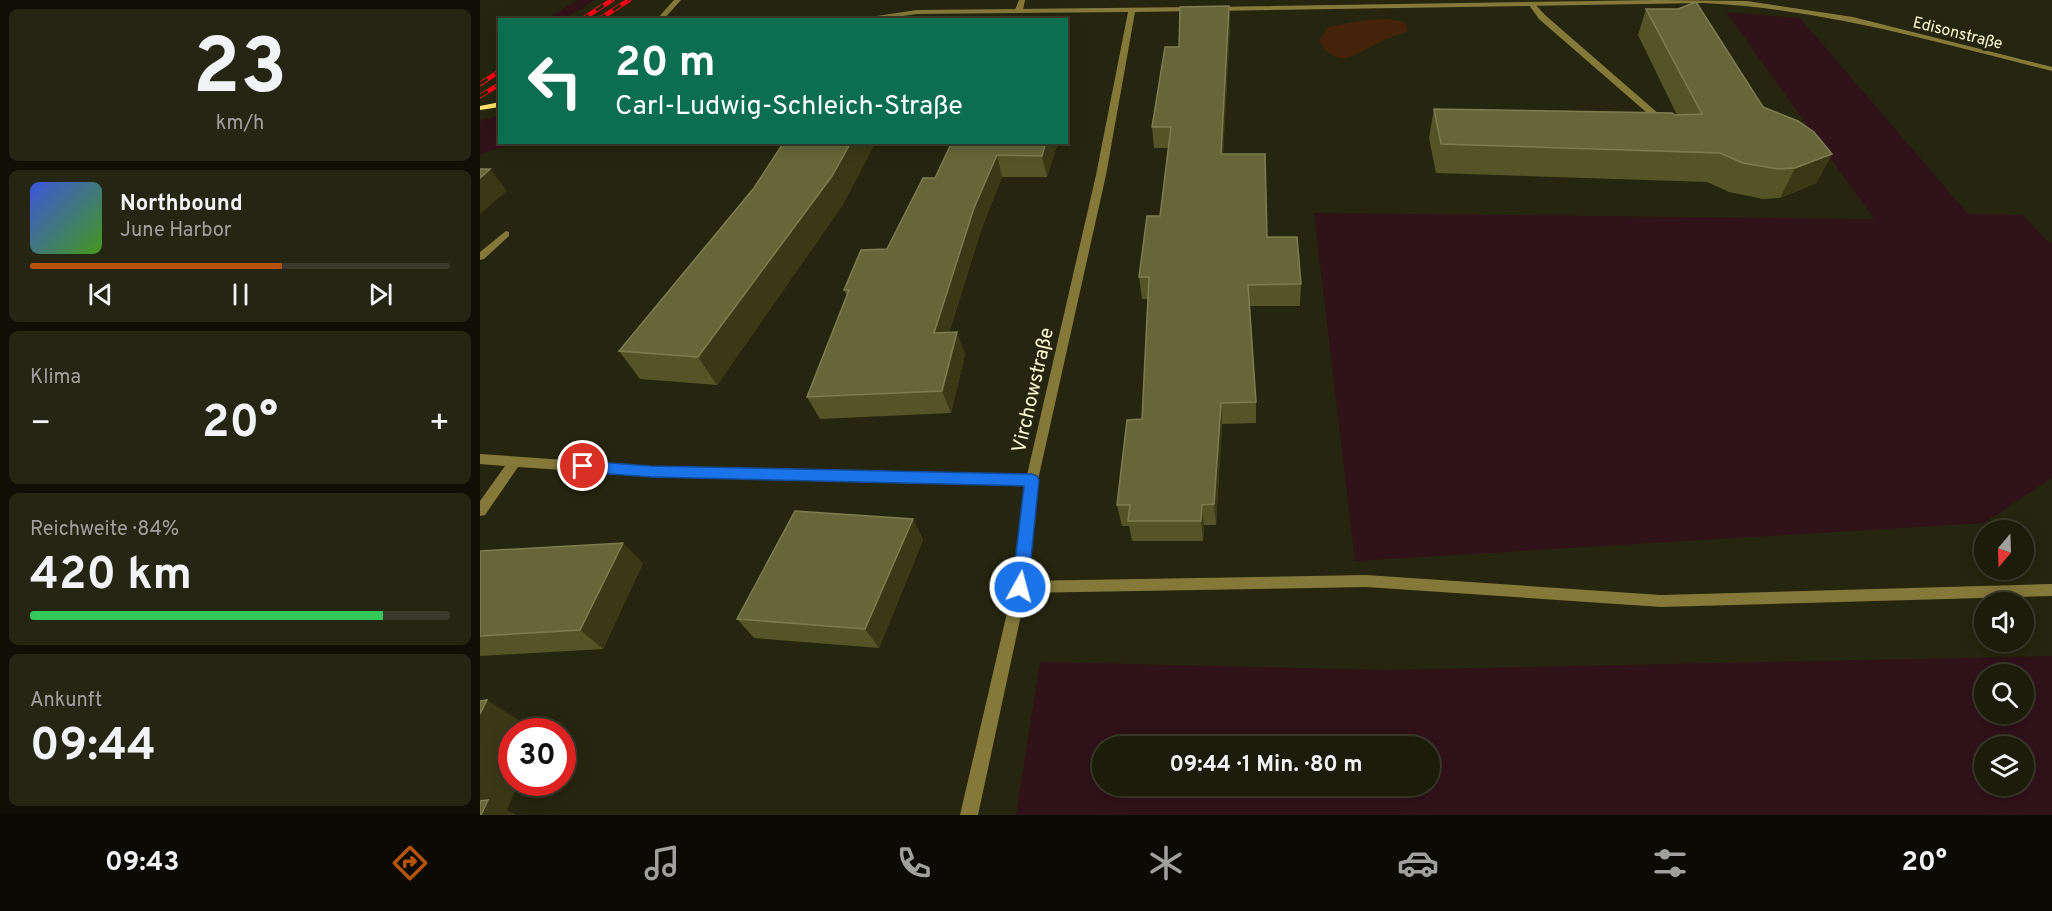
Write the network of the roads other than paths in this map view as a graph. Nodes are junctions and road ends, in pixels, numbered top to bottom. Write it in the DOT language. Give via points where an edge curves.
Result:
graph roads {
  1 [pos="678,0"];
  2 [pos="1022,0"];
  3 [pos="1533,5"];
  4 [pos="1019,10"];
  5 [pos="1132,10"];
  6 [pos="661,18"];
  7 [pos="868,18"];
  8 [pos="2052,69"];
  9 [pos="498,104"];
  10 [pos="480,108"];
  11 [pos="1675,133"];
  12 [pos="506,234"];
  13 [pos="480,257"];
  14 [pos="480,459"];
  15 [pos="515,461"];
  16 [pos="1032,480"];
  17 [pos="480,511"];
  18 [pos="1020,587"];
  19 [pos="2052,590"];
  20 [pos="969,815"];
  1 -- 6 [label="street"];
  2 -- 4 [label="street"];
  3 -- 5 [label="street, Edisonstraße"];
  3 -- 8 [label="street, Edisonstraße" via="1704,1 1792,8 1853,19"];
  3 -- 11 [label="street"];
  4 -- 5 [label="street, Edisonstraße"];
  4 -- 7 [label="street, Edisonstraße" via="917,12"];
  5 -- 16 [label="street, Virchowstraße" via="1101,175"];
  9 -- 10 [label="street"];
  12 -- 13 [label="street"];
  14 -- 15 [label="street"];
  15 -- 16 [label="street" via="651,471"];
  15 -- 17 [label="street"];
  16 -- 18 [label="street, Virchowstraße"];
  18 -- 19 [label="street" via="1366,581 1661,602"];
  18 -- 20 [label="street, Virchowstraße"];
}
